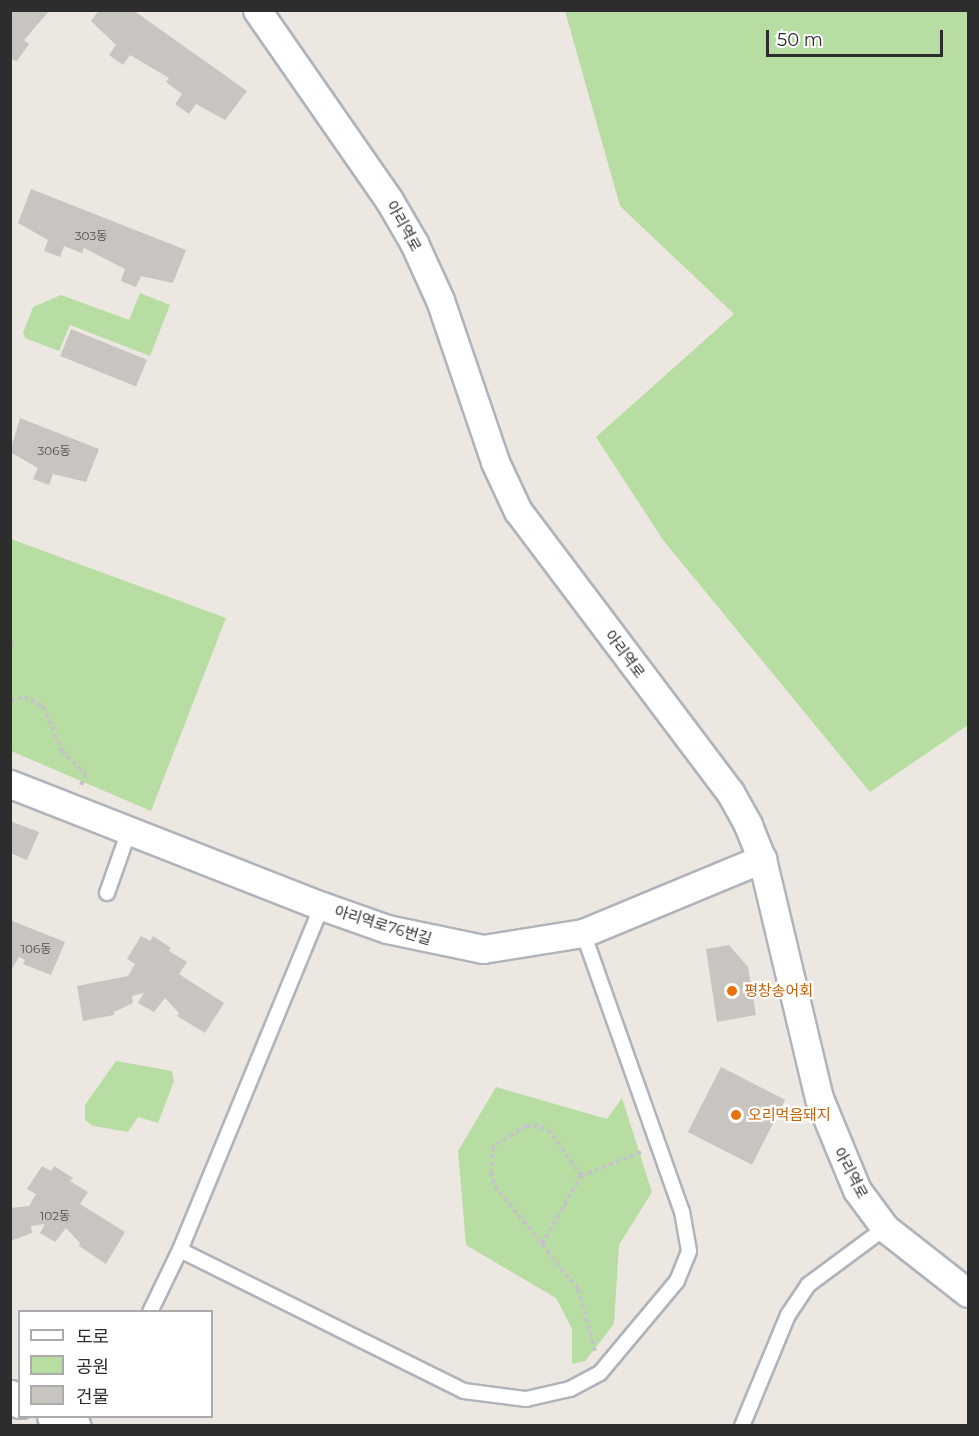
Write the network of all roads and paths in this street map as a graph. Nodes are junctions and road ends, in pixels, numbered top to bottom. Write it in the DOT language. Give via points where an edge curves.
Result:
graph roads {
  1 [pos="257,10"];
  2 [pos="10,701"];
  3 [pos="86,774"];
  4 [pos="10,783"];
  5 [pos="129,831"];
  6 [pos="762,859"];
  7 [pos="106,893"];
  8 [pos="322,906"];
  9 [pos="583,933"];
  10 [pos="658,1145"];
  11 [pos="581,1176"];
  12 [pos="885,1228"];
  13 [pos="542,1244"];
  14 [pos="180,1250"];
  15 [pos="969,1293"];
  16 [pos="150,1310"];
  17 [pos="600,1372"];
  18 [pos="58,1418"];
  19 [pos="74,1425"];
  20 [pos="742,1425"];
  1 -- 6 [label="street, 아리역로" via="389,200 414,243 440,300 495,462 518,510 730,792"];
  2 -- 3 [label="path" via="24,697 43,706 62,751"];
  4 -- 5 [label="street, 아리역로76번길"];
  5 -- 7 [label="lane"];
  5 -- 8 [label="street, 아리역로76번길"];
  6 -- 9 [label="street, 아리역로76번길"];
  6 -- 12 [label="street, 아리역로" via="819,1098 857,1190"];
  8 -- 9 [label="street, 아리역로76번길" via="387,929 483,949"];
  8 -- 14 [label="lane"];
  9 -- 10 [label="lane"];
  10 -- 11 [label="path"];
  10 -- 17 [label="lane" via="682,1212 689,1251 677,1281"];
  11 -- 13 [label="path"];
  11 -- 13 [label="path" via="551,1132 538,1125 526,1126 493,1147 491,1172 495,1186"];
  12 -- 15 [label="street, 아리역로"];
  12 -- 20 [label="lane" via="808,1285 789,1315"];
  13 -- 17 [label="path" via="578,1290"];
  14 -- 16 [label="lane"];
  14 -- 17 [label="lane" via="464,1391 526,1399 570,1389"];
  18 -- 19 [label="street"];
}
